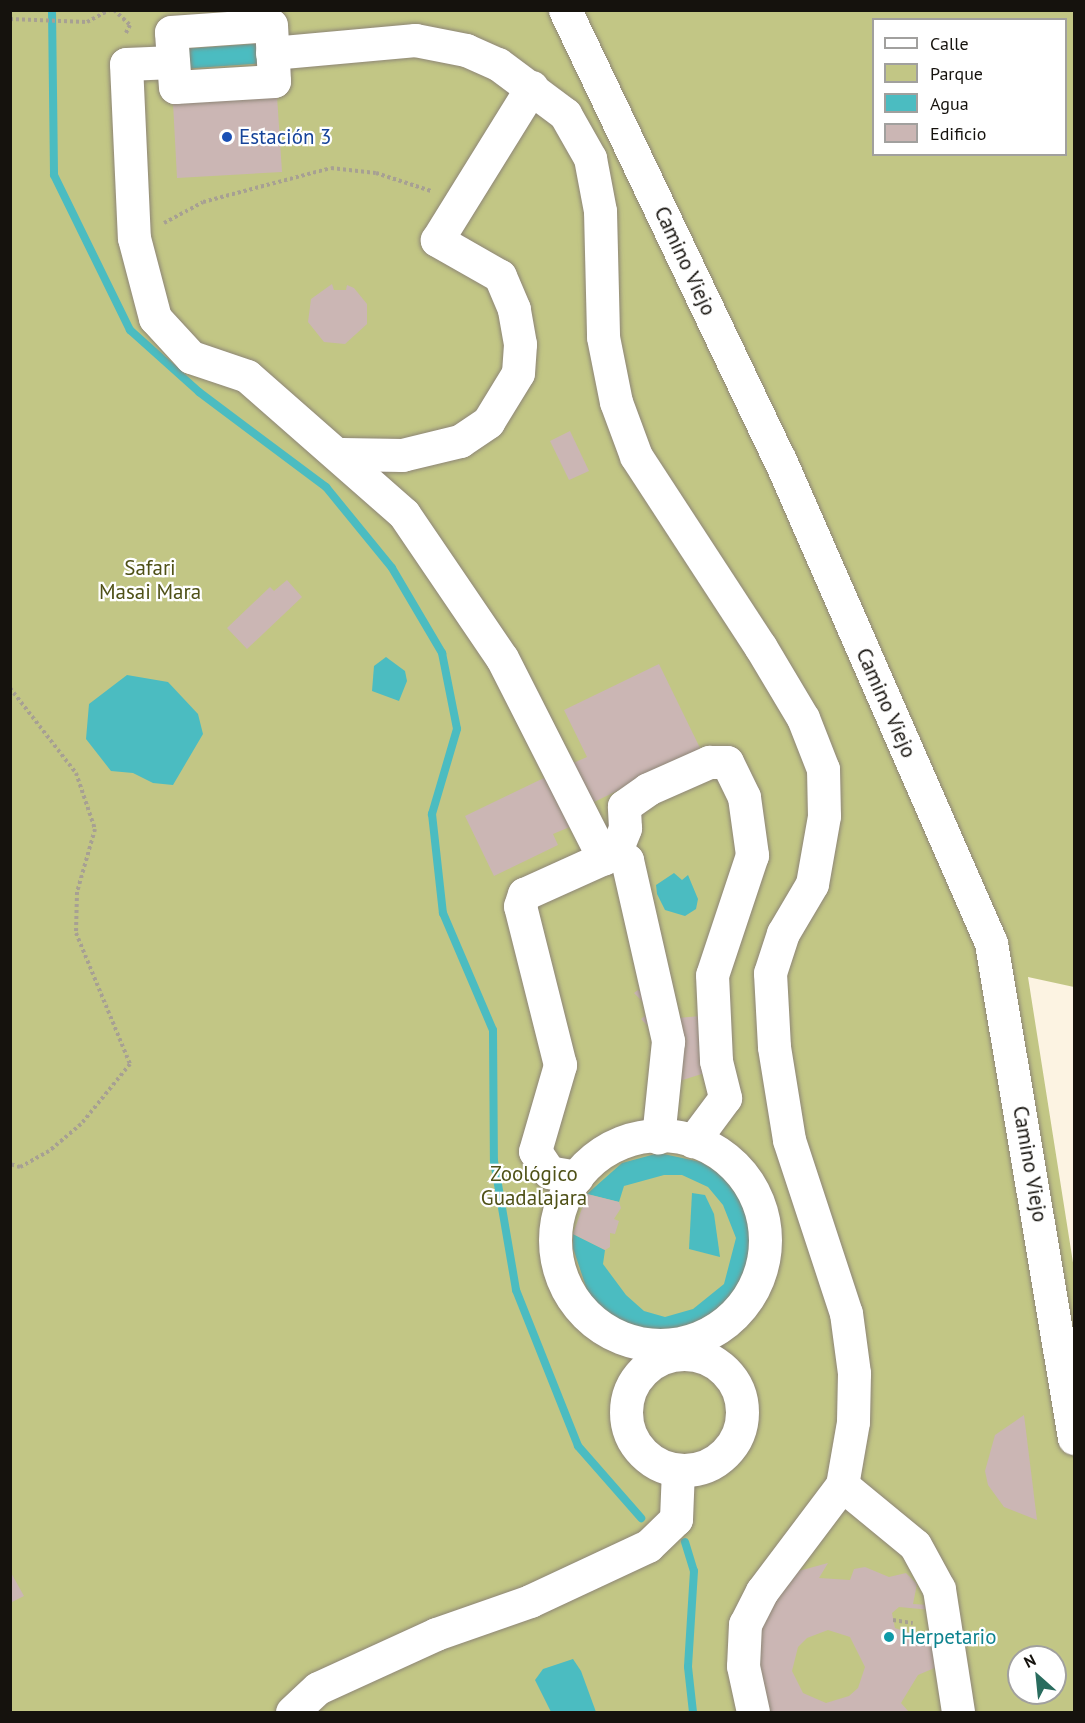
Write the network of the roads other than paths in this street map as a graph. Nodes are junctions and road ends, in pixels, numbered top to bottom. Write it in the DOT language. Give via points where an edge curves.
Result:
graph roads {
  1 [pos="564,10"];
  2 [pos="272,53"];
  3 [pos="173,62"];
  4 [pos="532,87"];
  5 [pos="342,454"];
  6 [pos="609,856"];
  7 [pos="658,1137"];
  8 [pos="693,1141"];
  9 [pos="576,1177"];
  10 [pos="673,1350"];
  11 [pos="1074,1438"];
  12 [pos="678,1470"];
  13 [pos="842,1485"];
  14 [pos="292,1713"];
  15 [pos="753,1713"];
  16 [pos="957,1713"];
  1 -- 11 [label="street, Camino Viejo" via="780,460 991,943"];
  2 -- 3 [label="street" via="274,81 174,87"];
  2 -- 3 [label="street" via="271,25 171,32"];
  2 -- 4 [label="street" via="416,40 466,50 498,64"];
  3 -- 5 [label="street" via="126,64 134,238 155,318 191,357 248,375"];
  4 -- 5 [label="street" via="437,240 500,276 516,320 518,374 488,422 460,441 402,456"];
  4 -- 13 [label="street" via="565,114 590,158 600,211 603,337 616,402 636,456 766,656 803,718 823,769 824,816 812,884 783,933 770,973 774,1047 789,1140 846,1313 854,1373 853,1422"];
  5 -- 6 [label="street" via="404,514 502,658"];
  6 -- 7 [label="street" via="627,860 668,1041"];
  6 -- 8 [label="street" via="625,828 624,806 679,772 709,762 727,762 744,797 752,855 712,975 716,1061 725,1098"];
  6 -- 9 [label="street" via="524,894 520,906 560,1065 535,1151 549,1172"];
  7 -- 8 [label="street"];
  7 -- 9 [label="street" via="616,1145"];
  8 -- 10 [label="street" via="729,1161 745,1179 762,1216 764,1253 752,1290 730,1318"];
  9 -- 10 [label="street" via="557,1220 555,1248 562,1281 579,1309 605,1330 627,1340"];
  10 -- 12 [label="street" via="654,1362 632,1386 627,1424 647,1457"];
  10 -- 12 [label="street" via="714,1362 729,1375 743,1412 731,1446 718,1459 702,1467"];
  12 -- 14 [label="street" via="676,1519 648,1546 530,1601 436,1634 318,1688"];
  13 -- 15 [label="street" via="762,1591 746,1624 742,1666"];
  13 -- 16 [label="street" via="915,1545 939,1589"];
}
